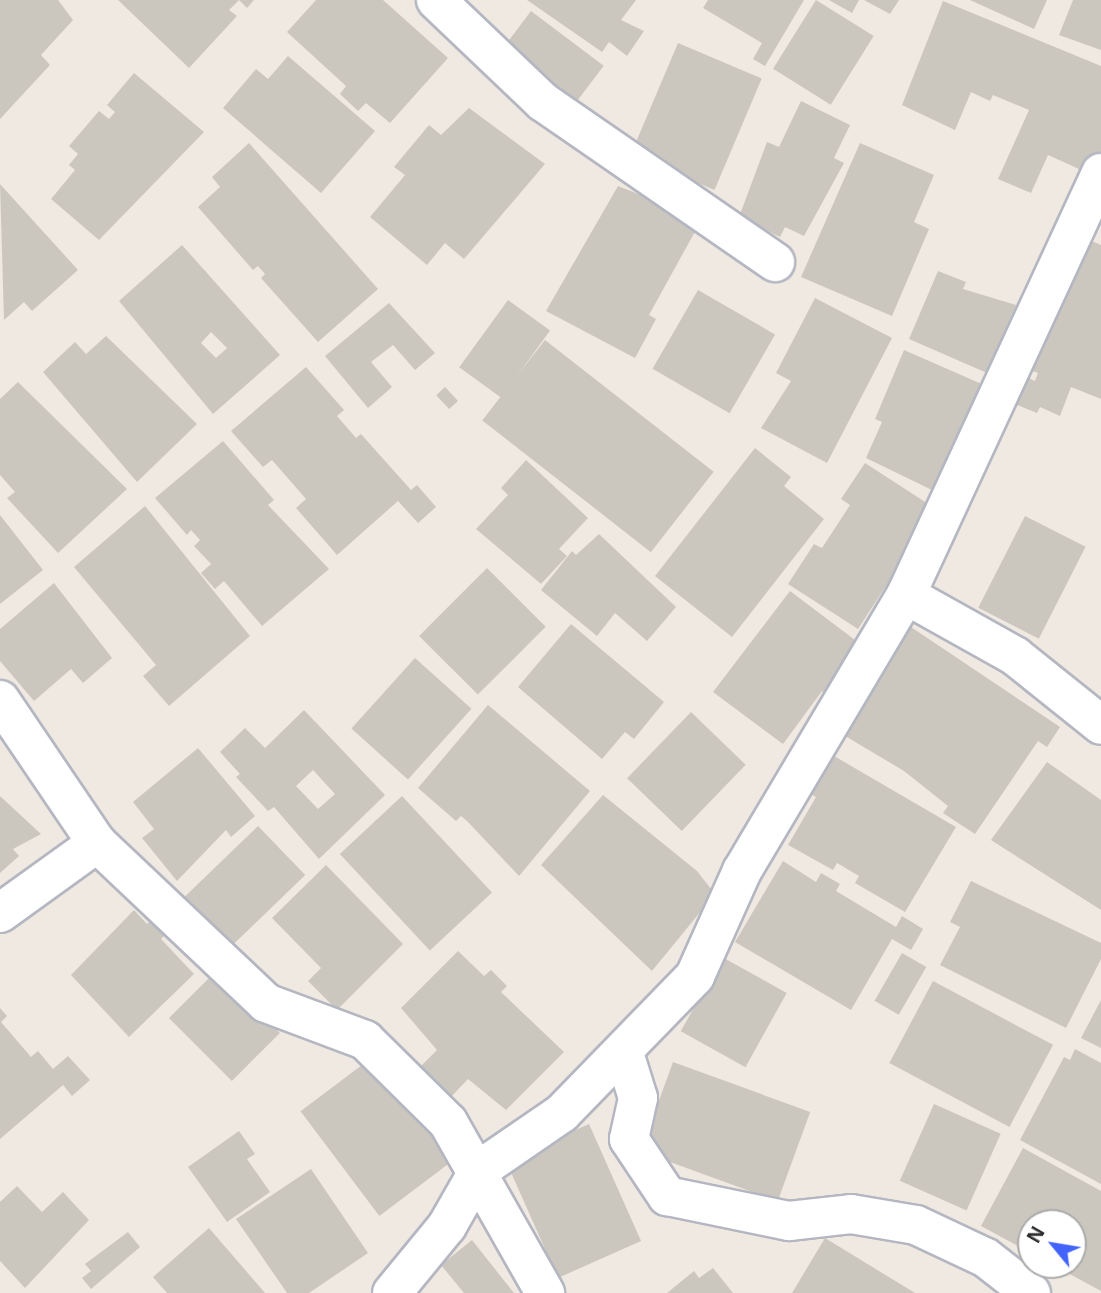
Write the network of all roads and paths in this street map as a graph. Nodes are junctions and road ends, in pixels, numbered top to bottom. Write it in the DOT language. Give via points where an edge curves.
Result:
graph roads {
  1 [pos="436,0"];
  2 [pos="1101,173"];
  3 [pos="775,262"];
  4 [pos="906,595"];
  5 [pos="0,700"];
  6 [pos="1101,725"];
  7 [pos="97,844"];
  8 [pos="0,913"];
  9 [pos="624,1054"];
  10 [pos="479,1171"];
  11 [pos="392,1293"];
  12 [pos="545,1293"];
  13 [pos="1031,1293"];
  1 -- 3 [label="street" via="542,102"];
  2 -- 4 [label="street"];
  4 -- 6 [label="street" via="1015,656"];
  4 -- 9 [label="street" via="742,871 695,976"];
  5 -- 7 [label="street"];
  7 -- 8 [label="street"];
  7 -- 10 [label="street" via="266,1003 365,1040 448,1122"];
  9 -- 10 [label="street" via="562,1113"];
  9 -- 13 [label="street" via="638,1098 629,1139 667,1196 789,1221 851,1214 916,1225 986,1258"];
  10 -- 11 [label="street" via="447,1226"];
  10 -- 12 [label="street"];
}
